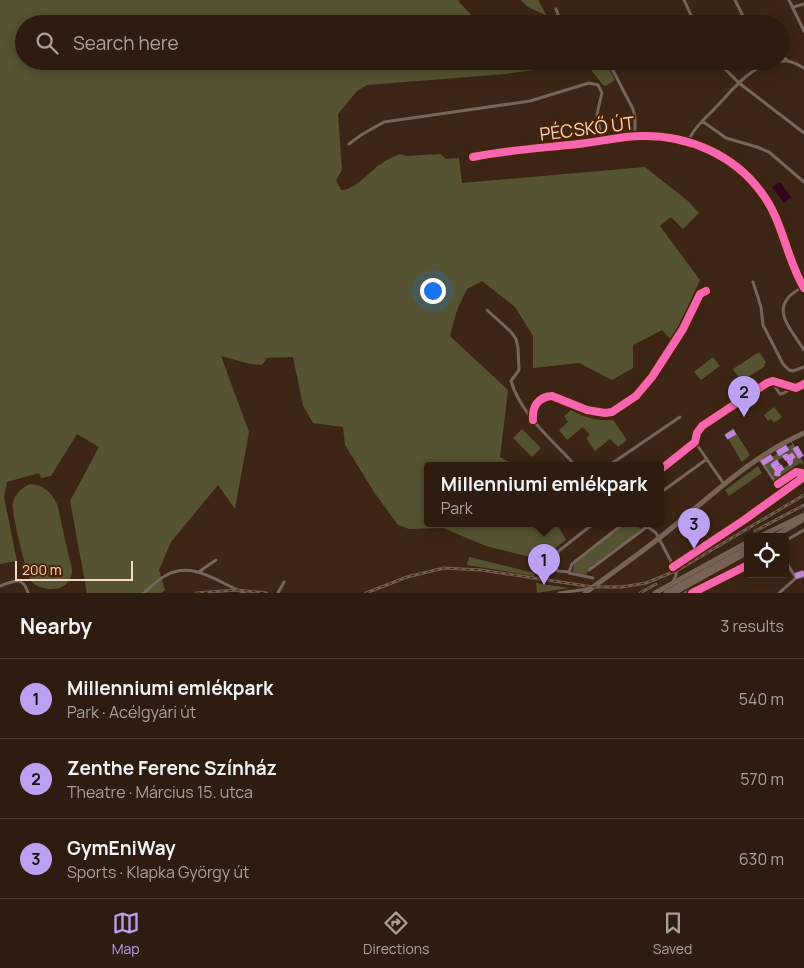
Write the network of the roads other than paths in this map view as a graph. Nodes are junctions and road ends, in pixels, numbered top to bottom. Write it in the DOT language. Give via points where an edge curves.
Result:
graph roads {
  1 [pos="684,0"];
  2 [pos="735,0"];
  3 [pos="789,0"];
  4 [pos="804,4"];
  5 [pos="793,7"];
  6 [pos="556,9"];
  7 [pos="559,15"];
  8 [pos="691,15"];
  9 [pos="742,15"];
  10 [pos="804,31"];
  11 [pos="789,60"];
  12 [pos="804,68"];
  13 [pos="613,70"];
  14 [pos="726,70"];
  15 [pos="752,70"];
  16 [pos="739,83"];
  17 [pos="702,121"];
  18 [pos="804,132"];
  19 [pos="635,136"];
  20 [pos="602,141"];
  21 [pos="688,142"];
  22 [pos="349,144"];
  23 [pos="473,157"];
  24 [pos="804,182"];
  25 [pos="753,282"];
  26 [pos="804,288"];
  27 [pos="706,291"];
  28 [pos="487,310"];
  29 [pos="804,350"];
  30 [pos="804,366"];
  31 [pos="772,381"];
  32 [pos="804,384"];
  33 [pos="792,388"];
  34 [pos="748,394"];
  35 [pos="535,405"];
  36 [pos="730,407"];
  37 [pos="525,409"];
  38 [pos="680,417"];
  39 [pos="533,420"];
  40 [pos="804,433"];
  41 [pos="695,442"];
  42 [pos="707,458"];
  43 [pos="759,458"];
  44 [pos="572,462"];
  45 [pos="614,462"];
  46 [pos="664,467"];
  47 [pos="724,484"];
  48 [pos="778,484"];
  49 [pos="664,490"];
  50 [pos="783,493"];
  51 [pos="804,515"];
  52 [pos="804,519"];
  53 [pos="589,527"];
  54 [pos="619,527"];
  55 [pos="643,527"];
  56 [pos="649,527"];
  57 [pos="778,530"];
  58 [pos="804,530"];
  59 [pos="770,533"];
  60 [pos="773,533"];
  61 [pos="776,533"];
  62 [pos="659,538"];
  63 [pos="789,539"];
  64 [pos="652,542"];
  65 [pos="744,544"];
  66 [pos="663,546"];
  67 [pos="744,550"];
  68 [pos="744,554"];
  69 [pos="216,560"];
  70 [pos="744,563"];
  71 [pos="673,567"];
  72 [pos="789,567"];
  73 [pos="589,570"];
  74 [pos="199,571"];
  75 [pos="569,572"];
  76 [pos="804,576"];
  77 [pos="593,578"];
  78 [pos="796,578"];
  79 [pos="284,582"];
  80 [pos="669,585"];
  81 [pos="0,586"];
  82 [pos="591,589"];
  83 [pos="687,590"];
  84 [pos="28,593"];
  85 [pos="144,593"];
  86 [pos="245,593"];
  87 [pos="278,593"];
  88 [pos="559,593"];
  89 [pos="585,593"];
  90 [pos="655,593"];
  91 [pos="666,593"];
  92 [pos="674,593"];
  93 [pos="779,593"];
  1 -- 8 [label="street"];
  2 -- 9 [label="street"];
  3 -- 5 [label="street"];
  4 -- 5 [label="street"];
  5 -- 10 [label="street"];
  6 -- 7 [label="street"];
  11 -- 12 [label="street"];
  13 -- 19 [label="street" via="633,110"];
  14 -- 16 [label="street"];
  15 -- 16 [label="street"];
  16 -- 17 [label="street"];
  16 -- 18 [label="street"];
  17 -- 21 [label="street"];
  17 -- 24 [label="street" via="721,136 769,152"];
  19 -- 20 [label="street, PÉCSKŐ ÚT"];
  19 -- 21 [label="street, PÉCSKŐ ÚT" via="667,137"];
  20 -- 22 [label="street" via="597,114 602,92 598,85 589,83 530,101 384,122"];
  20 -- 23 [label="street, PÉCSKŐ ÚT"];
  21 -- 26 [label="street, PÉCSKŐ ÚT" via="730,161 761,191 777,220"];
  25 -- 30 [label="street" via="763,325 778,355 789,370 799,370"];
  26 -- 29 [label="street" via="789,296 783,307 784,316"];
  27 -- 35 [label="street" via="700,294 683,330 652,377 636,396 612,412 587,410 552,396 539,400"];
  28 -- 37 [label="street" via="516,339 519,370 511,381"];
  31 -- 33 [label="street"];
  31 -- 33 [label="street" via="780,394"];
  31 -- 34 [label="street"];
  32 -- 33 [label="street"];
  35 -- 37 [label="street"];
  35 -- 39 [label="street"];
  36 -- 41 [label="street" via="700,428"];
  37 -- 39 [label="street"];
  38 -- 45 [label="street"];
  39 -- 44 [label="street"];
  40 -- 43 [label="main road"];
  41 -- 42 [label="street"];
  41 -- 46 [label="street"];
  42 -- 47 [label="street"];
  42 -- 49 [label="street"];
  43 -- 47 [label="main road"];
  43 -- 48 [label="street"];
  47 -- 62 [label="main road"];
  48 -- 50 [label="street"];
  48 -- 50 [label="street" via="796,472 802,473 801,478"];
  50 -- 71 [label="street"];
  51 -- 57 [label="main road"];
  52 -- 57 [label="main road"];
  53 -- 75 [label="street" via="547,562 558,571"];
  54 -- 75 [label="street" via="572,564"];
  55 -- 73 [label="street"];
  56 -- 62 [label="street"];
  57 -- 59 [label="main road"];
  57 -- 60 [label="main road"];
  57 -- 61 [label="main road"];
  58 -- 63 [label="street"];
  62 -- 64 [label="main road"];
  62 -- 66 [label="street"];
  64 -- 66 [label="street"];
  64 -- 82 [label="main road"];
  65 -- 80 [label="main road"];
  66 -- 71 [label="street"];
  67 -- 91 [label="main road"];
  68 -- 83 [label="main road"];
  69 -- 74 [label="street"];
  70 -- 83 [label="street"];
  71 -- 80 [label="street" via="676,575"];
  72 -- 78 [label="street"];
  74 -- 85 [label="street" via="186,570 165,575"];
  74 -- 86 [label="street"];
  75 -- 77 [label="street"];
  76 -- 78 [label="street"];
  78 -- 93 [label="street"];
  79 -- 87 [label="street"];
  80 -- 90 [label="main road"];
  81 -- 84 [label="street" via="20,581"];
  82 -- 88 [label="street"];
  82 -- 89 [label="main road"];
  83 -- 92 [label="main road"];
}
